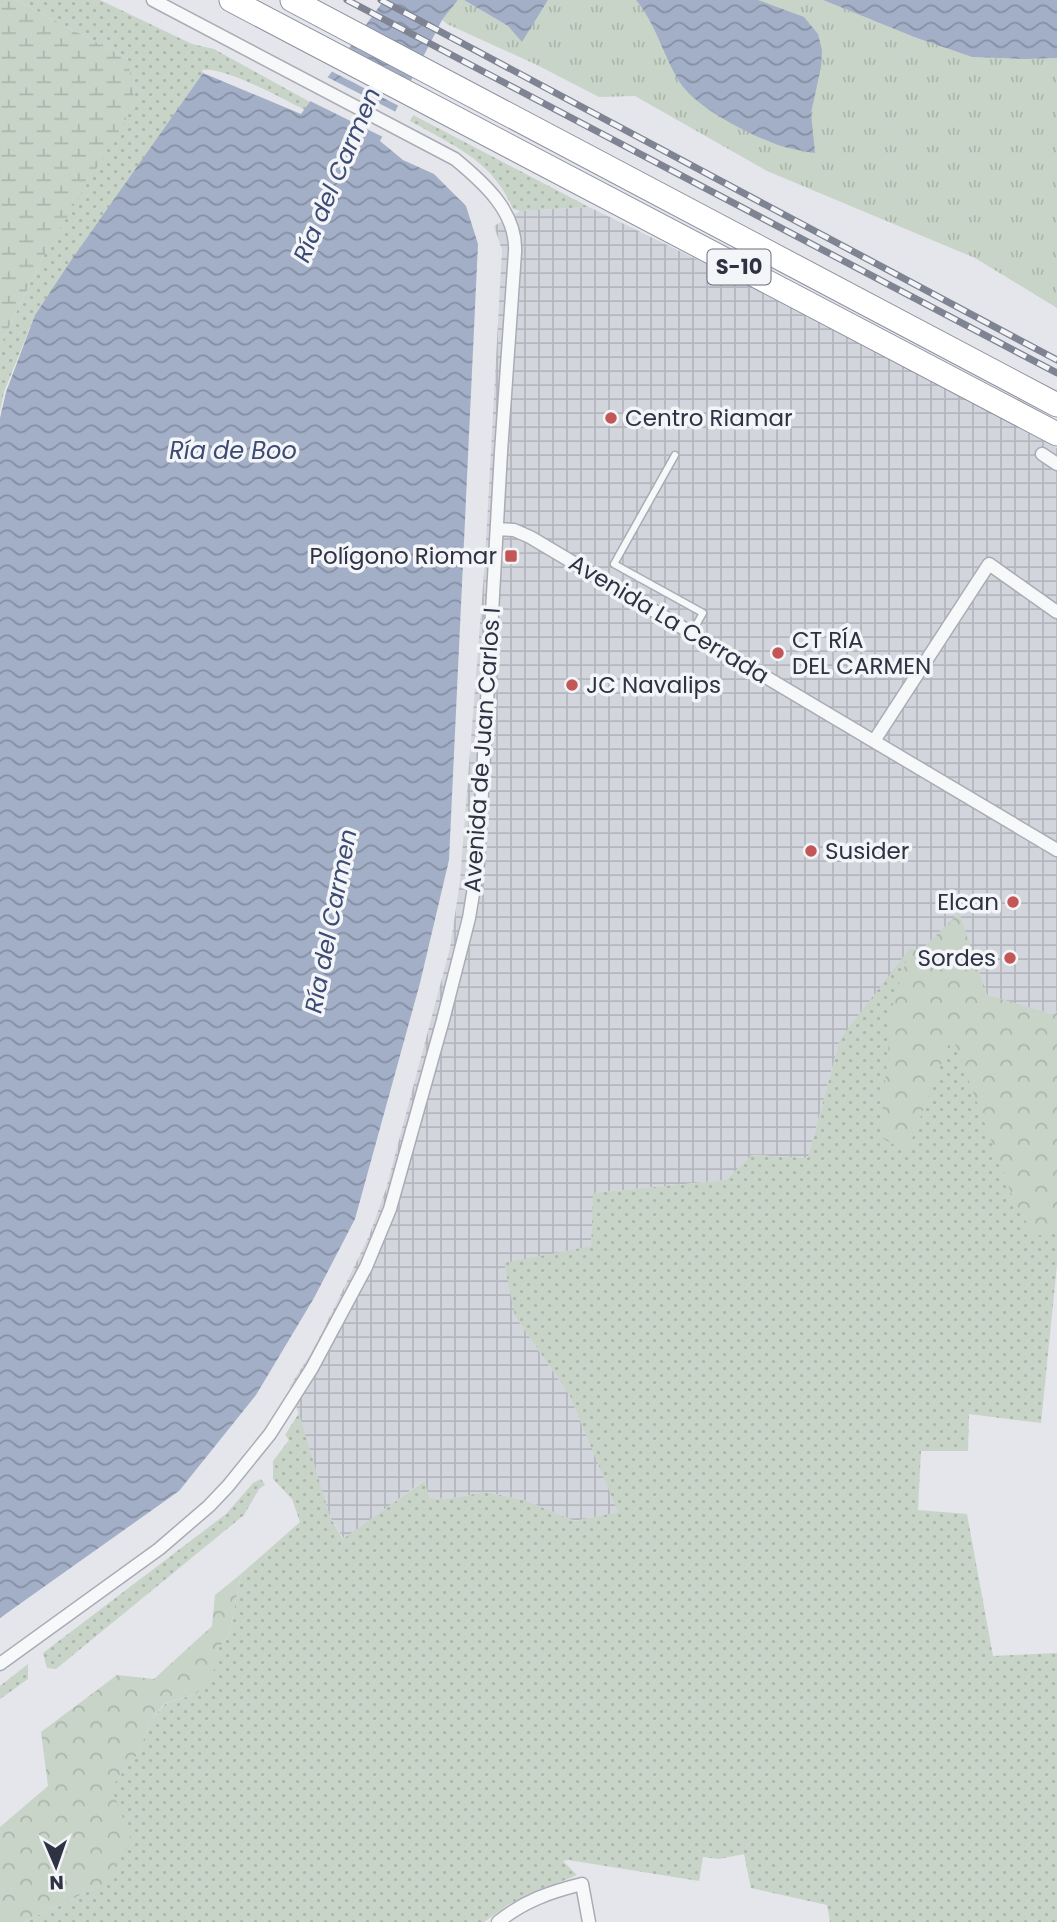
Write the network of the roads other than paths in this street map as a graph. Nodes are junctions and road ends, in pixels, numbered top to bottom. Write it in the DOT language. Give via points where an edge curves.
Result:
graph roads {
  1 [pos="153,0"];
  2 [pos="230,0"];
  3 [pos="292,0"];
  4 [pos="1057,405"];
  5 [pos="1057,434"];
  6 [pos="1042,454"];
  7 [pos="675,455"];
  8 [pos="1057,464"];
  9 [pos="497,529"];
  10 [pos="1057,612"];
  11 [pos="692,632"];
  12 [pos="874,741"];
  13 [pos="1057,850"];
  14 [pos="0,1664"];
  15 [pos="498,1922"];
  16 [pos="589,1922"];
  1 -- 9 [label="street, Avenida de Juan Carlos I" via="455,159 497,201 516,239"];
  2 -- 5 [label="highway, S-10"];
  3 -- 4 [label="highway, S-10"];
  6 -- 8 [label="street"];
  7 -- 11 [label="lane" via="614,564 703,613"];
  9 -- 11 [label="street, Avenida La Cerrada" via="530,537"];
  9 -- 14 [label="street, Avenida de Juan Carlos I" via="480,841 469,918 390,1209 366,1267 312,1368 270,1434 228,1486 185,1529"];
  10 -- 12 [label="street" via="989,564"];
  11 -- 12 [label="street, Avenida La Cerrada"];
  12 -- 13 [label="street, Avenida La Cerrada"];
  15 -- 16 [label="street" via="533,1899 582,1884"];
}
